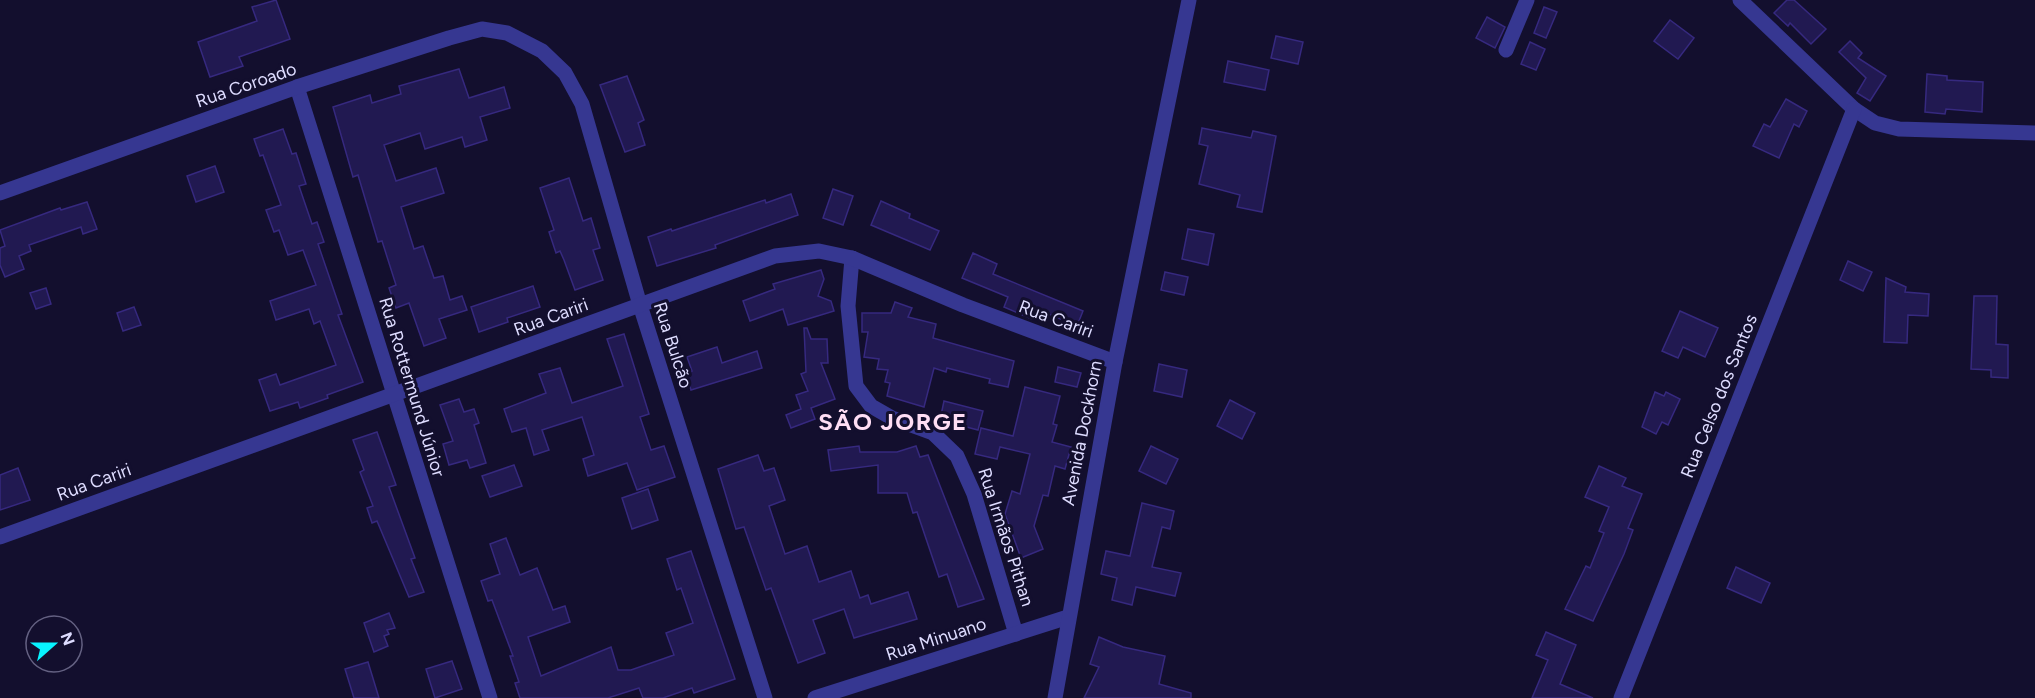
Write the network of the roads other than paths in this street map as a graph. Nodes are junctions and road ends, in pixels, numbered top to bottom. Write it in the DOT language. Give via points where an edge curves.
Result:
graph roads {
  1 [pos="1190,0"];
  2 [pos="1527,0"];
  3 [pos="1740,0"];
  4 [pos="507,33"];
  5 [pos="1506,50"];
  6 [pos="297,87"];
  7 [pos="1854,109"];
  8 [pos="2035,133"];
  9 [pos="0,193"];
  10 [pos="852,258"];
  11 [pos="640,305"];
  12 [pos="1115,362"];
  13 [pos="394,395"];
  14 [pos="0,537"];
  15 [pos="1068,617"];
  16 [pos="1016,634"];
  17 [pos="490,698"];
  18 [pos="765,698"];
  19 [pos="815,698"];
  20 [pos="1055,698"];
  21 [pos="1621,698"];
  1 -- 12 [label="street, Avenida Dockhorn"];
  2 -- 5 [label="street"];
  3 -- 7 [label="street"];
  4 -- 6 [label="street, Rua Coroado" via="482,29"];
  4 -- 11 [label="street, Rua Bulcão" via="542,51 565,74 582,104"];
  6 -- 9 [label="street, Rua Coroado"];
  6 -- 13 [label="street, Rua Rottermund Júnior"];
  7 -- 8 [label="street" via="1875,123 1899,129"];
  7 -- 21 [label="street, Rua Celso dos Santos"];
  10 -- 11 [label="street, Rua Cariri" via="819,251 775,256"];
  10 -- 12 [label="street, Rua Cariri"];
  10 -- 16 [label="street, Rua Irmãos Pithan" via="848,306 856,386 871,406 933,433 957,456 974,494"];
  11 -- 13 [label="street, Rua Cariri"];
  11 -- 18 [label="street, Rua Bulcão"];
  12 -- 15 [label="street, Avenida Dockhorn"];
  13 -- 14 [label="street, Rua Cariri"];
  13 -- 17 [label="street, Rua Rottermund Júnior"];
  15 -- 16 [label="street, Rua Minuano"];
  15 -- 20 [label="street, Avenida Dockhorn"];
  16 -- 19 [label="street, Rua Minuano"];
}
